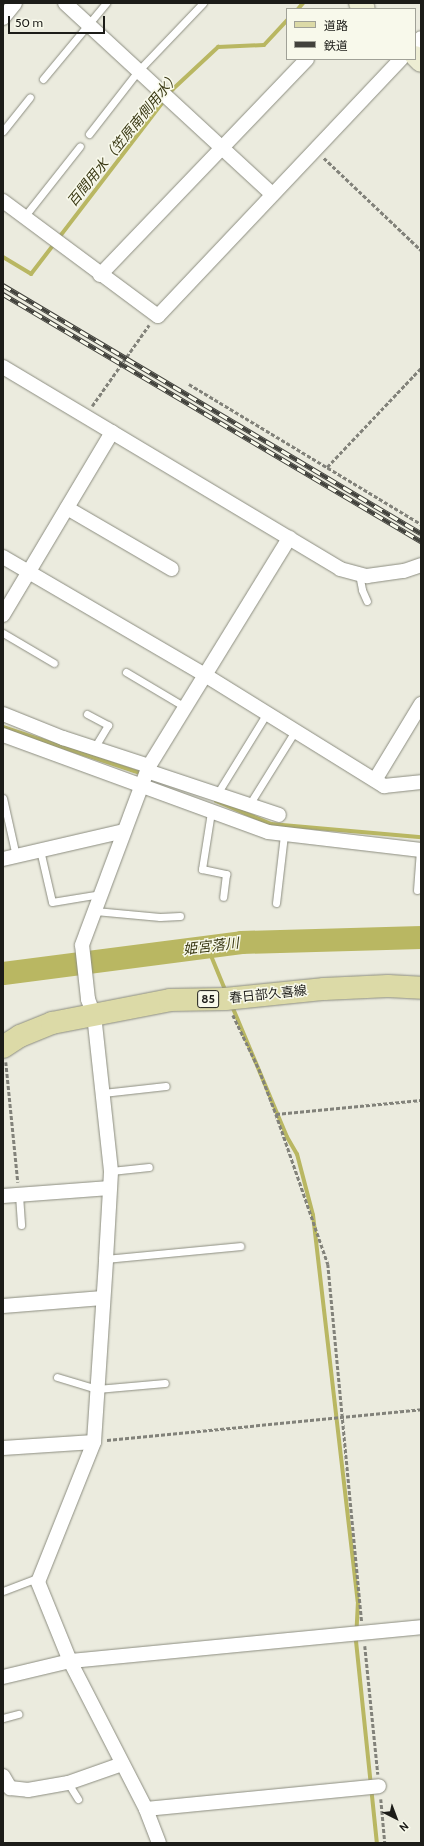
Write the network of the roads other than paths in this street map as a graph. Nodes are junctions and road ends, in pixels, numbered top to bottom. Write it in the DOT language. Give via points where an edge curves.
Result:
graph roads {
  1 [pos="15,3"];
  2 [pos="65,3"];
  3 [pos="106,3"];
  4 [pos="203,3"];
  5 [pos="3,18"];
  6 [pos="87,24"];
  7 [pos="306,60"];
  8 [pos="400,60"];
  9 [pos="138,71"];
  10 [pos="43,79"];
  11 [pos="30,97"];
  12 [pos="3,131"];
  13 [pos="89,134"];
  14 [pos="80,146"];
  15 [pos="222,148"];
  16 [pos="272,194"];
  17 [pos="3,201"];
  18 [pos="24,217"];
  19 [pos="100,275"];
  20 [pos="3,367"];
  21 [pos="112,432"];
  22 [pos="67,508"];
  23 [pos="289,538"];
  24 [pos="3,557"];
  25 [pos="421,565"];
  26 [pos="172,569"];
  27 [pos="28,572"];
  28 [pos="359,574"];
  29 [pos="368,600"];
  30 [pos="3,615"];
  31 [pos="3,633"];
  32 [pos="54,663"];
  33 [pos="126,672"];
  34 [pos="205,675"];
  35 [pos="421,704"];
  36 [pos="185,707"];
  37 [pos="267,713"];
  38 [pos="3,714"];
  39 [pos="87,714"];
  40 [pos="295,731"];
  41 [pos="3,735"];
  42 [pos="94,748"];
  43 [pos="148,769"];
  44 [pos="375,780"];
  45 [pos="421,782"];
  46 [pos="141,786"];
  47 [pos="217,794"];
  48 [pos="3,798"];
  49 [pos="249,805"];
  50 [pos="211,812"];
  51 [pos="279,815"];
  52 [pos="124,831"];
  53 [pos="284,835"];
  54 [pos="40,850"];
  55 [pos="421,850"];
  56 [pos="9,857"];
  57 [pos="417,890"];
  58 [pos="101,894"];
  59 [pos="223,897"];
  60 [pos="276,903"];
  61 [pos="94,911"];
  62 [pos="180,916"];
  63 [pos="421,988"];
  64 [pos="91,1007"];
  65 [pos="4,1046"];
  66 [pos="166,1086"];
  67 [pos="103,1093"];
  68 [pos="149,1167"];
  69 [pos="111,1171"];
  70 [pos="110,1188"];
  71 [pos="19,1195"];
  72 [pos="3,1196"];
  73 [pos="21,1225"];
  74 [pos="240,1246"];
  75 [pos="106,1259"];
  76 [pos="103,1298"];
  77 [pos="3,1306"];
  78 [pos="57,1377"];
  79 [pos="165,1383"];
  80 [pos="97,1389"];
  81 [pos="94,1442"];
  82 [pos="3,1448"];
  83 [pos="40,1577"];
  84 [pos="3,1591"];
  85 [pos="421,1626"];
  86 [pos="70,1661"];
  87 [pos="3,1677"];
  88 [pos="18,1714"];
  89 [pos="3,1718"];
  90 [pos="122,1764"];
  91 [pos="3,1776"];
  92 [pos="68,1783"];
  93 [pos="379,1786"];
  94 [pos="78,1799"];
  95 [pos="146,1809"];
  96 [pos="159,1843"];
  1 -- 5 [label="street"];
  2 -- 6 [label="street"];
  3 -- 6 [label="lane"];
  4 -- 9 [label="lane"];
  6 -- 9 [label="street"];
  6 -- 10 [label="lane"];
  7 -- 15 [label="street"];
  8 -- 16 [label="street"];
  9 -- 13 [label="lane"];
  9 -- 15 [label="street"];
  11 -- 12 [label="lane"];
  14 -- 18 [label="lane"];
  15 -- 16 [label="street"];
  15 -- 19 [label="street"];
  16 -- 19 [label="street" via="158,316"];
  17 -- 18 [label="street"];
  18 -- 19 [label="street"];
  20 -- 21 [label="street"];
  21 -- 22 [label="street"];
  21 -- 23 [label="street"];
  22 -- 26 [label="street"];
  22 -- 27 [label="street"];
  23 -- 28 [label="street" via="340,569"];
  23 -- 34 [label="street"];
  24 -- 27 [label="street"];
  25 -- 28 [label="street" via="404,571 367,576"];
  27 -- 30 [label="street"];
  27 -- 34 [label="street"];
  28 -- 29 [label="lane" via="362,590"];
  31 -- 32 [label="lane"];
  33 -- 36 [label="lane"];
  34 -- 36 [label="street"];
  34 -- 37 [label="street"];
  35 -- 44 [label="street"];
  36 -- 43 [label="street"];
  37 -- 40 [label="street"];
  37 -- 47 [label="lane"];
  38 -- 42 [label="street"];
  39 -- 42 [label="lane" via="108,725"];
  40 -- 44 [label="street"];
  40 -- 49 [label="lane"];
  41 -- 46 [label="street"];
  42 -- 43 [label="street"];
  43 -- 46 [label="street"];
  43 -- 47 [label="street"];
  44 -- 45 [label="street" via="384,786"];
  46 -- 50 [label="street"];
  46 -- 52 [label="street"];
  47 -- 49 [label="street"];
  48 -- 56 [label="lane"];
  49 -- 51 [label="street"];
  50 -- 53 [label="street"];
  50 -- 59 [label="lane" via="202,868 226,874"];
  52 -- 54 [label="street"];
  52 -- 58 [label="street"];
  53 -- 55 [label="street"];
  53 -- 60 [label="lane"];
  54 -- 56 [label="street"];
  54 -- 58 [label="lane" via="52,902"];
  55 -- 57 [label="lane"];
  58 -- 61 [label="street"];
  61 -- 62 [label="lane" via="160,917"];
  61 -- 64 [label="street" via="82,945"];
  63 -- 64 [label="main road, 春日部久喜線 / 85" via="388,986 324,989 224,999 170,1000"];
  64 -- 65 [label="main road, 春日部久喜線 / 85" via="20,1036"];
  64 -- 67 [label="street"];
  66 -- 67 [label="lane"];
  67 -- 69 [label="street"];
  68 -- 69 [label="lane"];
  69 -- 70 [label="street"];
  70 -- 71 [label="street"];
  70 -- 75 [label="street"];
  71 -- 72 [label="street"];
  71 -- 73 [label="lane"];
  74 -- 75 [label="lane"];
  75 -- 76 [label="street"];
  76 -- 77 [label="street"];
  76 -- 80 [label="street"];
  78 -- 80 [label="lane"];
  79 -- 80 [label="lane"];
  80 -- 81 [label="street"];
  81 -- 82 [label="street"];
  81 -- 83 [label="street"];
  83 -- 84 [label="lane"];
  83 -- 86 [label="street" via="38,1582"];
  85 -- 86 [label="street"];
  86 -- 87 [label="street"];
  86 -- 90 [label="street"];
  88 -- 89 [label="lane"];
  90 -- 92 [label="street"];
  90 -- 95 [label="street"];
  91 -- 92 [label="street" via="6,1784 14,1790"];
  92 -- 94 [label="lane"];
  93 -- 95 [label="street"];
  95 -- 96 [label="street"];
}
